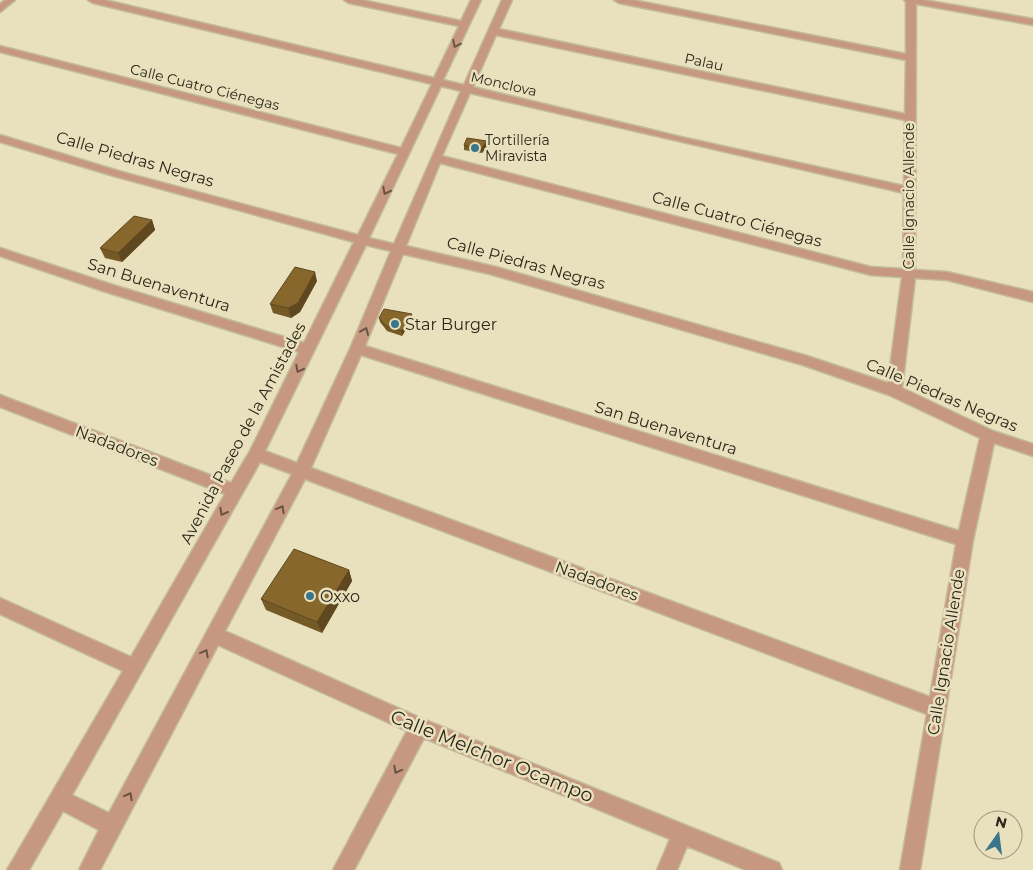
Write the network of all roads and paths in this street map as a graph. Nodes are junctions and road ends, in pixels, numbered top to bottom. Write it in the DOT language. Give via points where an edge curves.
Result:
graph roads {
  1 [pos="10,0"];
  2 [pos="93,0"];
  3 [pos="350,0"];
  4 [pos="476,0"];
  5 [pos="506,0"];
  6 [pos="619,0"];
  7 [pos="910,0"];
  8 [pos="0,9"];
  9 [pos="1033,22"];
  10 [pos="466,25"];
  11 [pos="493,31"];
  12 [pos="0,49"];
  13 [pos="912,58"];
  14 [pos="437,83"];
  15 [pos="468,90"];
  16 [pos="909,118"];
  17 [pos="0,138"];
  18 [pos="404,152"];
  19 [pos="436,158"];
  20 [pos="910,191"];
  21 [pos="361,240"];
  22 [pos="399,250"];
  23 [pos="0,252"];
  24 [pos="909,275"];
  25 [pos="1033,297"];
  26 [pos="309,350"];
  27 [pos="357,350"];
  28 [pos="894,391"];
  29 [pos="0,401"];
  30 [pos="988,435"];
  31 [pos="1033,450"];
  32 [pos="256,454"];
  33 [pos="301,472"];
  34 [pos="235,492"];
  35 [pos="965,540"];
  36 [pos="0,606"];
  37 [pos="215,635"];
  38 [pos="135,668"];
  39 [pos="937,709"];
  40 [pos="420,727"];
  41 [pos="60,798"];
  42 [pos="113,826"];
  43 [pos="682,834"];
  44 [pos="17,870"];
  45 [pos="89,870"];
  46 [pos="343,870"];
  47 [pos="667,870"];
  48 [pos="772,870"];
  49 [pos="910,870"];
  1 -- 8 [label="street"];
  2 -- 14 [label="street, Monclova"];
  3 -- 10 [label="street"];
  4 -- 10 [label="street, Avenida Paseo de la Amistades"];
  5 -- 11 [label="street"];
  6 -- 13 [label="street"];
  7 -- 9 [label="street"];
  7 -- 13 [label="street, Calle Ignacio Allende"];
  10 -- 14 [label="street, Avenida Paseo de la Amistades, one-way"];
  11 -- 15 [label="street"];
  11 -- 16 [label="street, Palau"];
  12 -- 18 [label="street, Calle Cuatro Ciénegas"];
  13 -- 16 [label="street, Calle Ignacio Allende"];
  14 -- 15 [label="street, Monclova"];
  14 -- 18 [label="street, Avenida Paseo de la Amistades"];
  15 -- 19 [label="street"];
  15 -- 20 [label="street, Monclova"];
  16 -- 20 [label="street, Calle Ignacio Allende"];
  17 -- 21 [label="street, Calle Piedras Negras" via="118,174"];
  18 -- 21 [label="street, Avenida Paseo de la Amistades, one-way"];
  19 -- 22 [label="street"];
  19 -- 24 [label="street, Calle Cuatro Ciénegas" via="871,271"];
  20 -- 24 [label="street, Calle Ignacio Allende"];
  21 -- 22 [label="street, Calle Piedras Negras"];
  21 -- 26 [label="street, Avenida Paseo de la Amistades"];
  27 -- 22 [label="street, one-way"];
  22 -- 28 [label="street, Calle Piedras Negras" via="491,270 636,311 807,361"];
  23 -- 26 [label="street, San Buenaventura"];
  24 -- 25 [label="street, Calle Cuatro Ciénegas" via="947,276"];
  24 -- 28 [label="street, Calle Ignacio Allende"];
  26 -- 32 [label="street, Avenida Paseo de la Amistades, one-way"];
  27 -- 33 [label="street"];
  27 -- 35 [label="street, San Buenaventura"];
  28 -- 30 [label="street, Calle Piedras Negras"];
  29 -- 34 [label="street, Nadadores"];
  30 -- 31 [label="street, Calle Piedras Negras"];
  30 -- 35 [label="street, Calle Ignacio Allende"];
  32 -- 33 [label="street, Nadadores"];
  32 -- 34 [label="street, Avenida Paseo de la Amistades"];
  37 -- 33 [label="street, one-way"];
  33 -- 39 [label="street, Nadadores"];
  34 -- 38 [label="street, Avenida Paseo de la Amistades, one-way"];
  35 -- 39 [label="street, Calle Ignacio Allende"];
  36 -- 38 [label="street"];
  37 -- 40 [label="street, Calle Melchor Ocampo"];
  42 -- 37 [label="street, one-way"];
  38 -- 41 [label="street, Avenida Paseo de la Amistades"];
  39 -- 49 [label="street, Calle Ignacio Allende"];
  40 -- 43 [label="street, Calle Melchor Ocampo"];
  40 -- 46 [label="street, one-way"];
  41 -- 42 [label="street"];
  41 -- 44 [label="street, Avenida Paseo de la Amistades"];
  42 -- 45 [label="street"];
  43 -- 47 [label="street"];
  43 -- 48 [label="street, Calle Melchor Ocampo"];
}
